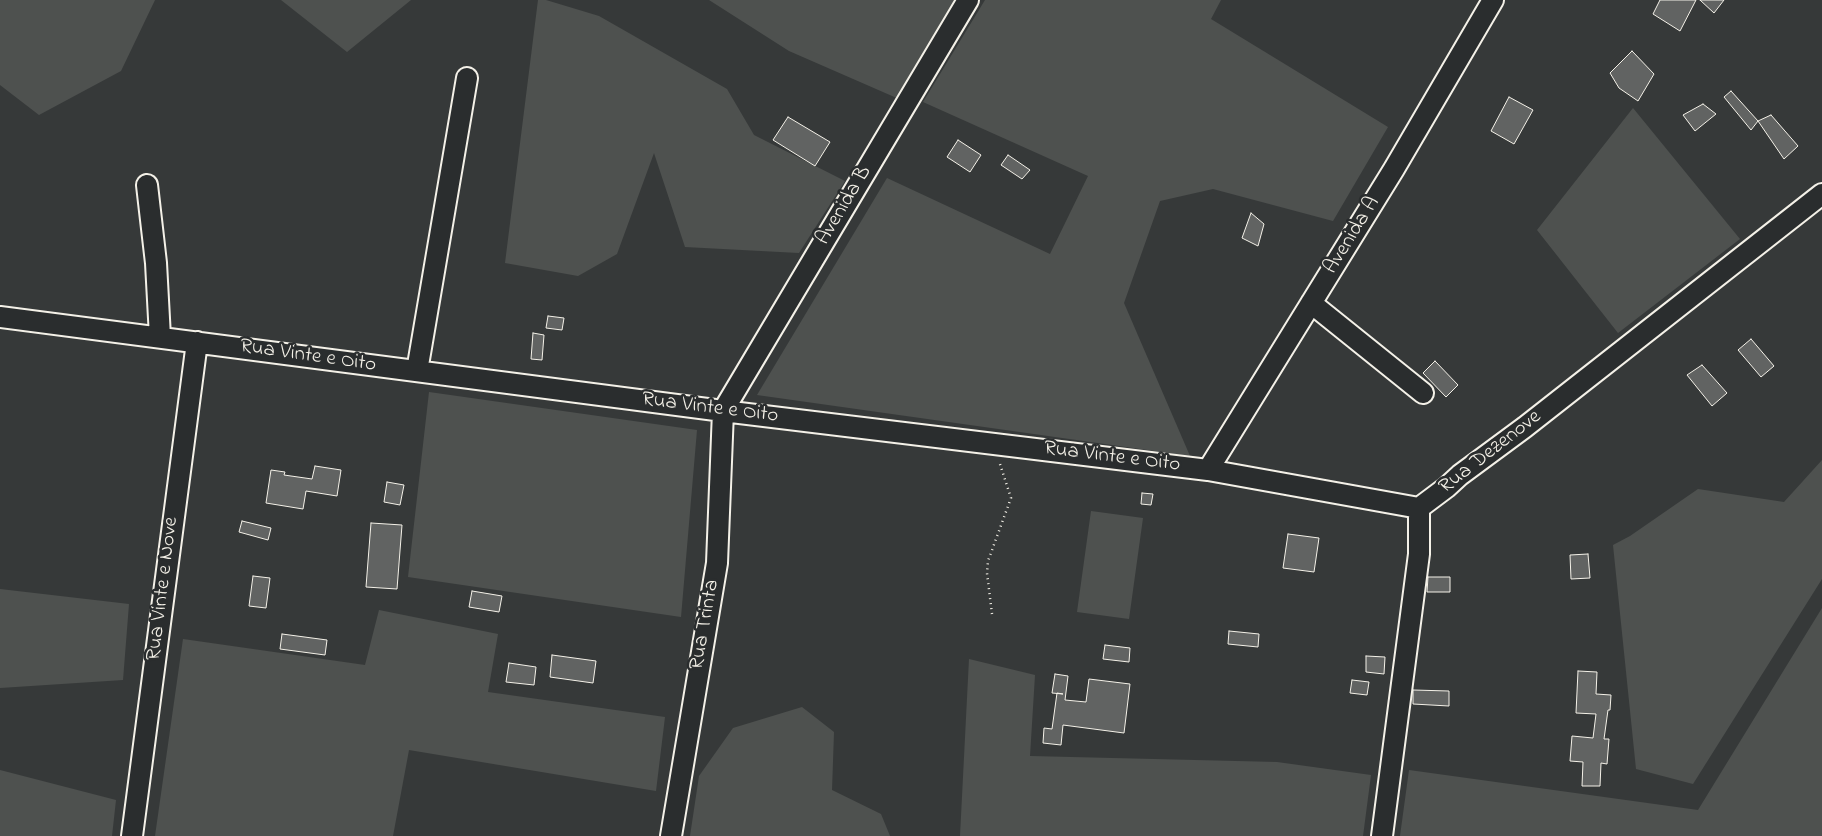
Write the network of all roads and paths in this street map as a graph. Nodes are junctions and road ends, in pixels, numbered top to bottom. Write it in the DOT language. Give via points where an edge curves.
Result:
graph roads {
  1 [pos="968,0"];
  2 [pos="1493,0"];
  3 [pos="467,78"];
  4 [pos="148,185"];
  5 [pos="1822,194"];
  6 [pos="1311,303"];
  7 [pos="0,317"];
  8 [pos="160,337"];
  9 [pos="197,342"];
  10 [pos="417,371"];
  11 [pos="1423,394"];
  12 [pos="723,411"];
  13 [pos="1002,445"];
  14 [pos="1208,470"];
  15 [pos="1419,508"];
  16 [pos="992,614"];
  17 [pos="132,836"];
  18 [pos="671,836"];
  19 [pos="1382,836"];
  1 -- 12 [label="street, Avenida B"];
  2 -- 6 [label="street, Avenida A"];
  3 -- 10 [label="street"];
  4 -- 8 [label="street"];
  5 -- 15 [label="street, Rua Dezenove"];
  6 -- 11 [label="street"];
  6 -- 14 [label="street, Avenida A"];
  7 -- 8 [label="street, Rua Vinte e Oito"];
  8 -- 9 [label="street, Rua Vinte e Oito"];
  9 -- 10 [label="street, Rua Vinte e Oito"];
  9 -- 17 [label="street, Rua Vinte e Nove"];
  10 -- 12 [label="street, Rua Vinte e Oito"];
  12 -- 13 [label="street, Rua Vinte e Oito"];
  12 -- 18 [label="street, Rua Trinta" via="717,563"];
  13 -- 14 [label="street, Rua Vinte e Oito"];
  13 -- 16 [label="path" via="999,460 1011,498 988,561"];
  14 -- 15 [label="street, Rua Vinte e Oito"];
  15 -- 19 [label="street, Rua Dezenove" via="1419,554"];
}
